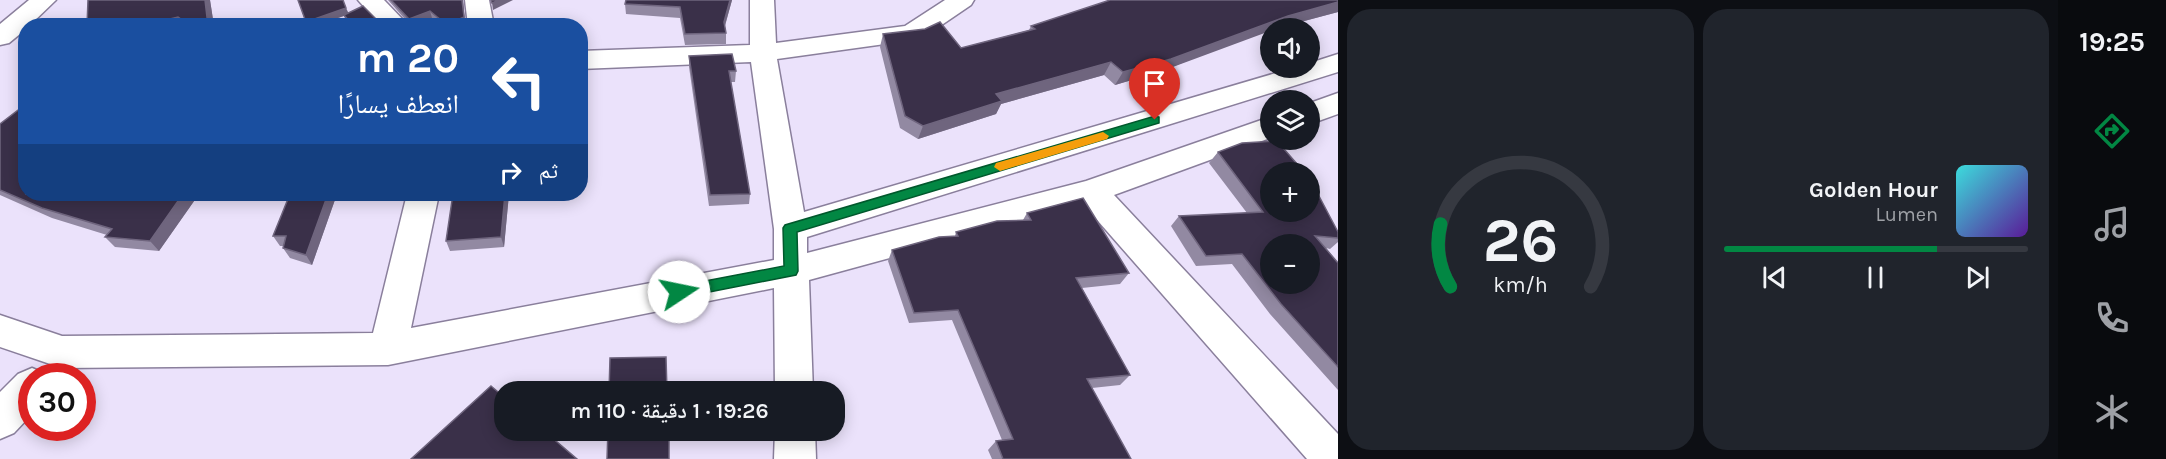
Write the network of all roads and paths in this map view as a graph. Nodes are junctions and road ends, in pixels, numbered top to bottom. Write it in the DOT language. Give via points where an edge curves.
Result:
graph roads {
  1 [pos="6,0"];
  2 [pos="370,0"];
  3 [pos="477,0"];
  4 [pos="762,0"];
  5 [pos="962,0"];
  6 [pos="41,2"];
  7 [pos="22,18"];
  8 [pos="388,18"];
  9 [pos="480,18"];
  10 [pos="18,22"];
  11 [pos="0,37"];
  12 [pos="763,53"];
  13 [pos="588,60"];
  14 [pos="1338,63"];
  15 [pos="1338,104"];
  16 [pos="1320,110"];
  17 [pos="1260,131"];
  18 [pos="1091,191"];
  19 [pos="421,201"];
  20 [pos="790,228"];
  21 [pos="791,271"];
  22 [pos="0,331"];
  23 [pos="388,349"];
  24 [pos="49,363"];
  25 [pos="73,363"];
  26 [pos="794,381"];
  27 [pos="18,401"];
  28 [pos="0,420"];
  29 [pos="795,441"];
  30 [pos="795,459"];
  31 [pos="1334,459"];
  1 -- 6 [label="street"];
  2 -- 8 [label="street"];
  3 -- 9 [label="street"];
  4 -- 12 [label="street"];
  5 -- 12 [label="street" via="912,33"];
  6 -- 7 [label="street"];
  10 -- 11 [label="street"];
  12 -- 13 [label="street"];
  12 -- 20 [label="street"];
  14 -- 20 [label="street"];
  15 -- 16 [label="street"];
  17 -- 18 [label="street"];
  18 -- 21 [label="street"];
  18 -- 31 [label="street"];
  19 -- 23 [label="street"];
  20 -- 21 [label="street"];
  21 -- 23 [label="street"];
  21 -- 26 [label="street"];
  22 -- 24 [label="street"];
  23 -- 25 [label="street"];
  27 -- 28 [label="street"];
  29 -- 30 [label="street"];
}
